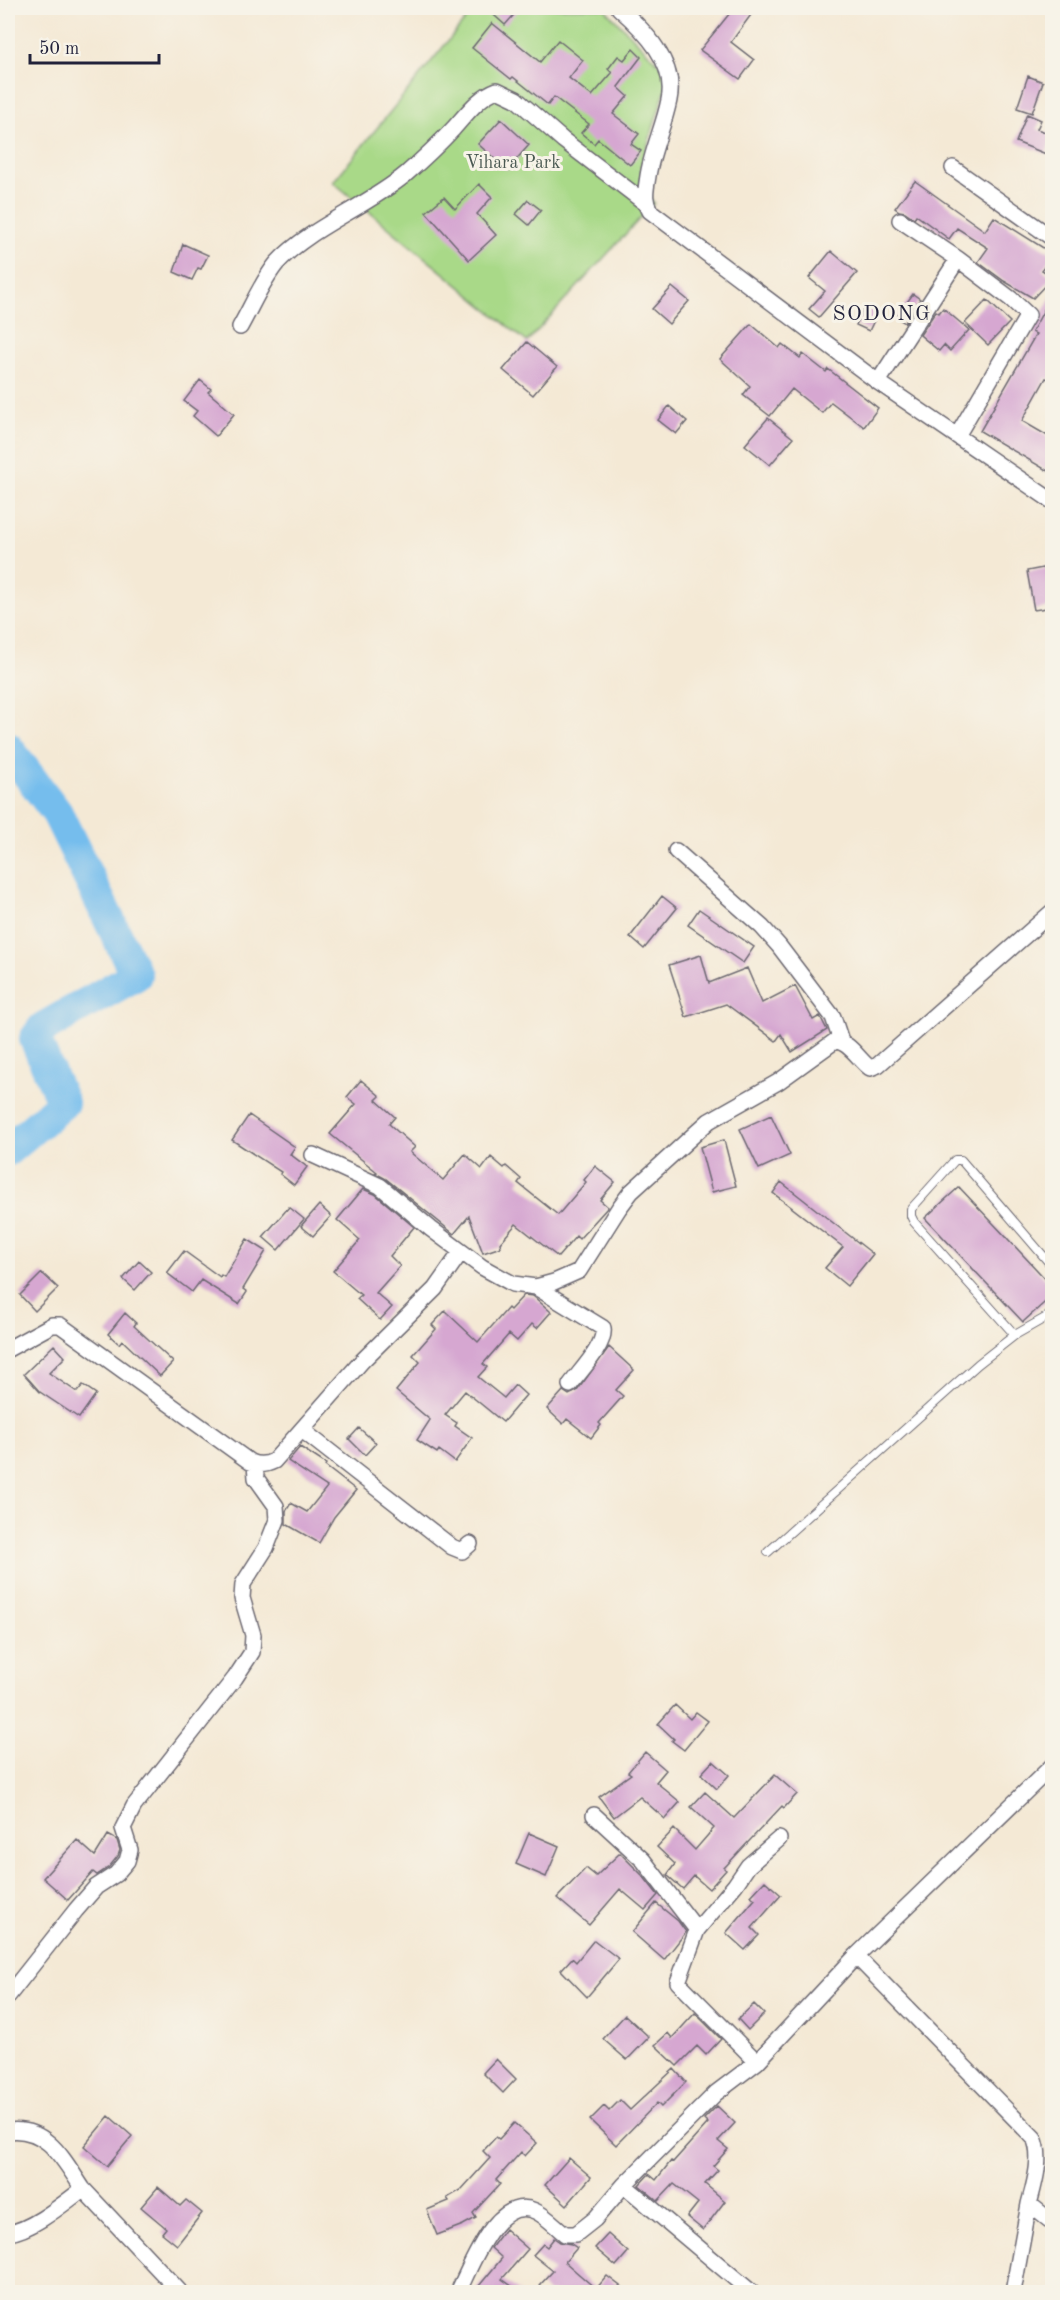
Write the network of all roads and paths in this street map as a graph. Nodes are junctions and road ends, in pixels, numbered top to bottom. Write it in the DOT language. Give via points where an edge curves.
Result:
graph roads {
  1 [pos="619,8"];
  2 [pos="953,168"];
  3 [pos="644,202"];
  4 [pos="900,220"];
  5 [pos="1053,238"];
  6 [pos="958,259"];
  7 [pos="240,327"];
  8 [pos="878,382"];
  9 [pos="957,436"];
  10 [pos="1053,501"];
  11 [pos="676,851"];
  12 [pos="1053,912"];
  13 [pos="841,1041"];
  14 [pos="313,1155"];
  15 [pos="461,1252"];
  16 [pos="1053,1266"];
  17 [pos="536,1287"];
  18 [pos="1053,1314"];
  19 [pos="1015,1335"];
  20 [pos="8,1349"];
  21 [pos="570,1385"];
  22 [pos="302,1430"];
  23 [pos="255,1464"];
  24 [pos="470,1544"];
  25 [pos="768,1552"];
  26 [pos="1053,1766"];
  27 [pos="594,1815"];
  28 [pos="779,1839"];
  29 [pos="697,1930"];
  30 [pos="856,1956"];
  31 [pos="8,1996"];
  32 [pos="757,2062"];
  33 [pos="8,2130"];
  34 [pos="624,2185"];
  35 [pos="83,2189"];
  36 [pos="1029,2204"];
  37 [pos="1053,2222"];
  38 [pos="8,2233"];
  39 [pos="176,2291"];
  40 [pos="458,2292"];
  41 [pos="751,2292"];
  42 [pos="1013,2292"];
  1 -- 3 [label="street" via="652,42 670,74 670,98 650,165"];
  2 -- 5 [label="street"];
  3 -- 7 [label="street" via="516,99 497,90 487,93 406,174 288,252 269,275"];
  3 -- 8 [label="street" via="660,220"];
  4 -- 6 [label="street"];
  6 -- 8 [label="street"];
  6 -- 9 [label="street" via="1028,315"];
  8 -- 9 [label="street"];
  9 -- 10 [label="street"];
  11 -- 13 [label="street" via="762,927 833,1017"];
  12 -- 13 [label="street" via="878,1065 870,1068"];
  13 -- 17 [label="street" via="835,1041 778,1082 709,1120 631,1192 579,1271"];
  14 -- 15 [label="street" via="380,1186"];
  15 -- 17 [label="street" via="513,1284"];
  15 -- 22 [label="street" via="435,1289 362,1361"];
  16 -- 19 [label="lane" via="961,1160 955,1160 911,1209 914,1222"];
  17 -- 21 [label="street" via="603,1328 605,1335"];
  18 -- 19 [label="lane"];
  19 -- 25 [label="lane"];
  20 -- 23 [label="street" via="52,1325 60,1325"];
  22 -- 23 [label="street" via="274,1461"];
  22 -- 24 [label="street" via="452,1547 462,1551"];
  23 -- 31 [label="street" via="256,1478 276,1506 277,1520 266,1548 243,1584 242,1598 253,1635 252,1652 134,1806 123,1828 130,1850 127,1861 96,1887"];
  26 -- 30 [label="street"];
  27 -- 29 [label="street" via="643,1860"];
  28 -- 29 [label="street" via="748,1866"];
  29 -- 32 [label="street" via="678,1982"];
  30 -- 32 [label="street"];
  30 -- 36 [label="street" via="1034,2138 1036,2177"];
  32 -- 34 [label="street" via="716,2093"];
  33 -- 35 [label="street" via="34,2134 52,2145"];
  34 -- 40 [label="street" via="595,2219 576,2234 565,2234 535,2211 510,2211 493,2224"];
  34 -- 41 [label="street"];
  35 -- 38 [label="street" via="47,2215"];
  35 -- 39 [label="street"];
  36 -- 37 [label="street"];
  36 -- 42 [label="street"];
}
